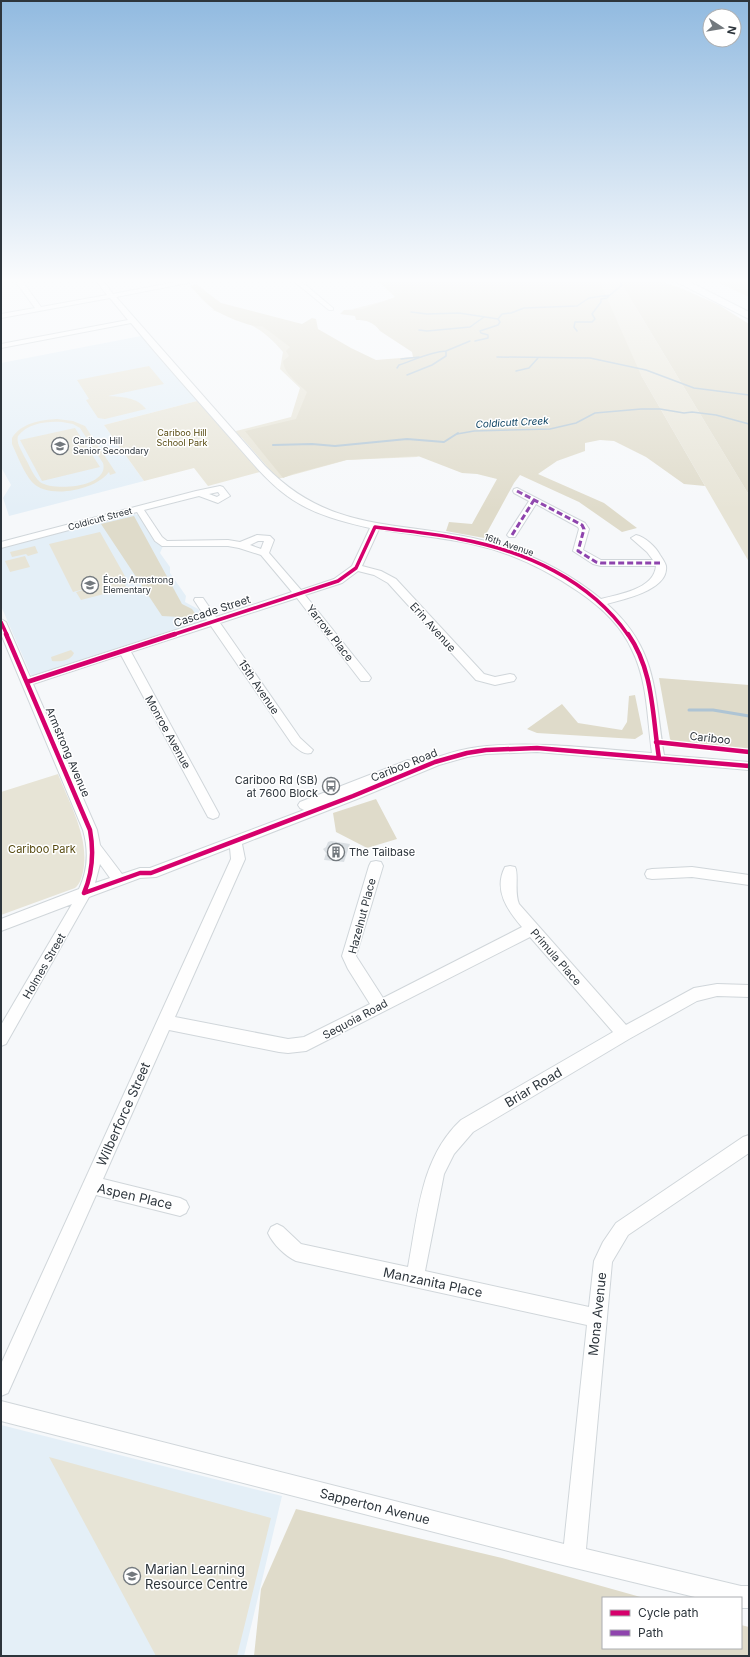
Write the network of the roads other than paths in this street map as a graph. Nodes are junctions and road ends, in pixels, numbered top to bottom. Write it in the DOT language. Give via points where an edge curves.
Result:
graph roads {
  1 [pos="162,355"];
  2 [pos="517,491"];
  3 [pos="199,494"];
  4 [pos="534,500"];
  5 [pos="139,509"];
  6 [pos="375,527"];
  7 [pos="512,535"];
  8 [pos="636,538"];
  9 [pos="1,545"];
  10 [pos="241,545"];
  11 [pos="264,553"];
  12 [pos="660,563"];
  13 [pos="356,568"];
  14 [pos="300,595"];
  15 [pos="199,600"];
  16 [pos="601,602"];
  17 [pos="214,621"];
  18 [pos="1,622"];
  19 [pos="124,650"];
  20 [pos="365,678"];
  21 [pos="510,678"];
  22 [pos="27,682"];
  23 [pos="307,750"];
  24 [pos="658,754"];
  25 [pos="749,759"];
  26 [pos="749,766"];
  27 [pos="213,814"];
  28 [pos="234,841"];
  29 [pos="94,846"];
  30 [pos="376,866"];
  31 [pos="510,870"];
  32 [pos="140,873"];
  33 [pos="652,874"];
  34 [pos="119,880"];
  35 [pos="749,880"];
  36 [pos="84,893"];
  37 [pos="1,924"];
  38 [pos="532,929"];
  39 [pos="749,991"];
  40 [pos="380,1006"];
  41 [pos="165,1022"];
  42 [pos="624,1034"];
  43 [pos="1,1039"];
  44 [pos="749,1143"];
  45 [pos="91,1186"];
  46 [pos="180,1207"];
  47 [pos="278,1233"];
  48 [pos="415,1278"];
  49 [pos="596,1318"];
  50 [pos="1,1386"];
  51 [pos="1,1411"];
  52 [pos="574,1556"];
  53 [pos="749,1597"];
  1 -- 6 [label="street, 16th Avenue" via="281,487 298,500 326,513"];
  2 -- 4 [label="street"];
  3 -- 5 [label="street, Coldicutt Street"];
  4 -- 7 [label="street"];
  4 -- 12 [label="street" via="582,525 584,529 578,551 596,562"];
  5 -- 9 [label="street, Coldicutt Street"];
  5 -- 10 [label="street" via="158,539 165,544 215,542"];
  6 -- 13 [label="street, Cascade Street"];
  6 -- 16 [label="street, 16th Avenue" via="457,538 507,551 555,572"];
  8 -- 12 [label="street" via="652,551"];
  10 -- 11 [label="street"];
  10 -- 11 [label="street" via="257,538 267,538 269,540"];
  11 -- 14 [label="street, Yarrow Place"];
  12 -- 16 [label="street" via="660,574 653,583 641,590"];
  13 -- 14 [label="street, Cascade Street" via="338,581"];
  13 -- 21 [label="street, Erin Avenue" via="377,573 392,581 480,677 495,680"];
  14 -- 17 [label="street, Cascade Street"];
  14 -- 20 [label="street, Yarrow Place"];
  15 -- 17 [label="street, 15th Avenue"];
  16 -- 24 [label="street, 16th Avenue" via="624,628 642,657 649,680"];
  17 -- 19 [label="street, Cascade Street"];
  17 -- 23 [label="street, 15th Avenue" via="296,741"];
  18 -- 22 [label="street, Armstrong Avenue"];
  19 -- 22 [label="street, Cascade Street"];
  19 -- 27 [label="street, Monroe Avenue"];
  22 -- 29 [label="street, Armstrong Avenue" via="90,830"];
  24 -- 25 [label="street, Cariboo Road"];
  24 -- 26 [label="street, Cariboo Road"];
  24 -- 28 [label="street, Cariboo Road" via="537,748 467,753 435,762"];
  24 -- 32 [label="street, Cariboo Road" via="523,740 453,748 152,863"];
  28 -- 32 [label="street, Cariboo Road" via="151,873"];
  28 -- 41 [label="street, Wilberforce Street" via="238,859"];
  29 -- 34 [label="street"];
  29 -- 36 [label="street, Armstrong Avenue" via="93,869"];
  30 -- 40 [label="street, Hazelnut Place" via="349,956"];
  31 -- 38 [label="street, Primula Place" via="510,898 514,908"];
  32 -- 34 [label="street, Cariboo Road"];
  33 -- 35 [label="street" via="692,872"];
  34 -- 36 [label="street, Cariboo Road"];
  36 -- 37 [label="street, Cariboo Road"];
  36 -- 43 [label="street, Holmes Street"];
  38 -- 40 [label="street, Sequoia Road"];
  38 -- 42 [label="street, Primula Place"];
  39 -- 42 [label="street, Briar Road" via="717,990 700,993"];
  40 -- 41 [label="street, Sequoia Road" via="316,1040 298,1046 279,1045"];
  41 -- 45 [label="street, Wilberforce Street"];
  42 -- 48 [label="street, Briar Road" via="467,1126 457,1135 440,1159 435,1174"];
  44 -- 49 [label="street, Mona Avenue" via="622,1229 609,1248 604,1261"];
  45 -- 46 [label="street, Aspen Place"];
  45 -- 50 [label="street, Wilberforce Street"];
  47 -- 48 [label="street, Manzanita Place" via="296,1252"];
  48 -- 49 [label="street, Manzanita Place"];
  49 -- 52 [label="street, Mona Avenue"];
  51 -- 52 [label="street, Sapperton Avenue"];
  52 -- 53 [label="street, Sapperton Avenue"];
}
